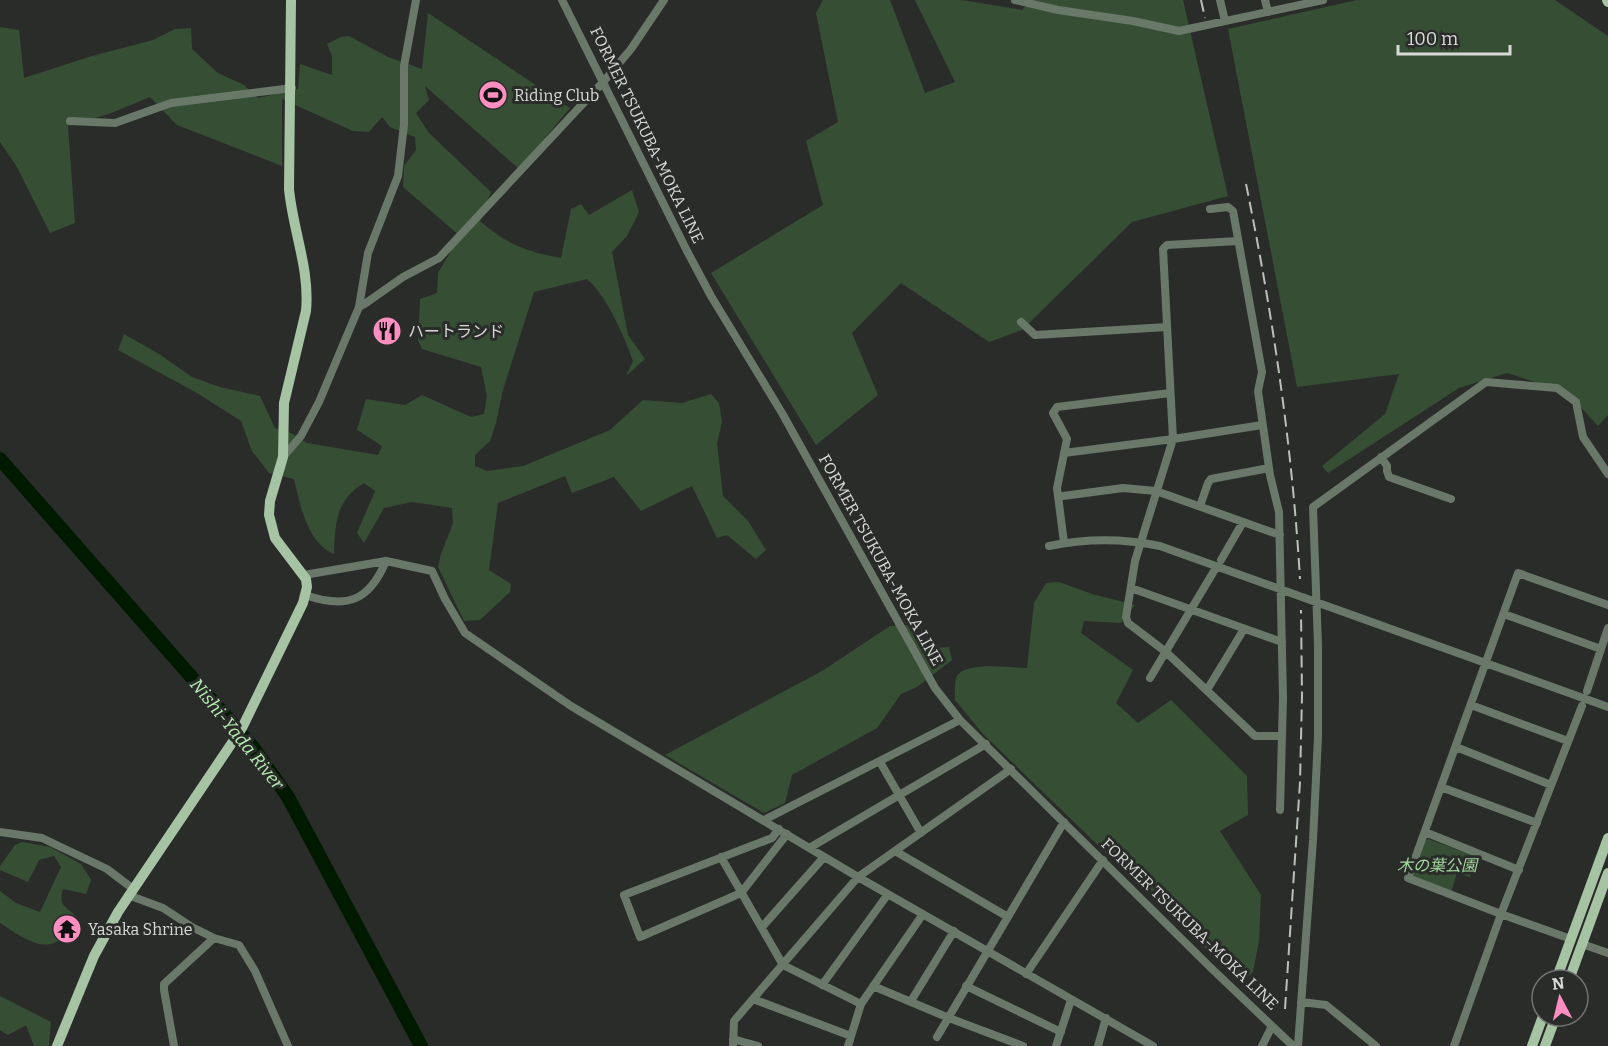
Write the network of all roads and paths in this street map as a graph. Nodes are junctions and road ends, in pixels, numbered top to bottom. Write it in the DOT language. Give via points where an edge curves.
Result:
graph roads {
  1 [pos="291,0"];
  2 [pos="416,0"];
  3 [pos="562,0"];
  4 [pos="664,0"];
  5 [pos="1015,0"];
  6 [pos="1220,0"];
  7 [pos="1265,0"];
  8 [pos="1323,0"];
  9 [pos="1268,12"];
  10 [pos="1225,21"];
  11 [pos="604,81"];
  12 [pos="292,88"];
  13 [pos="70,121"];
  14 [pos="1210,209"];
  15 [pos="1238,241"];
  16 [pos="359,307"];
  17 [pos="1021,322"];
  18 [pos="1167,327"];
  19 [pos="1170,393"];
  20 [pos="1262,425"];
  21 [pos="1173,439"];
  22 [pos="1064,453"];
  23 [pos="283,457"];
  24 [pos="1381,457"];
  25 [pos="1269,468"];
  26 [pos="1608,474"];
  27 [pos="1156,491"];
  28 [pos="1063,496"];
  29 [pos="1451,499"];
  30 [pos="1200,506"];
  31 [pos="1244,522"];
  32 [pos="1280,535"];
  33 [pos="1140,542"];
  34 [pos="1064,543"];
  35 [pos="1049,546"];
  36 [pos="1221,560"];
  37 [pos="386,561"];
  38 [pos="1214,571"];
  39 [pos="304,575"];
  40 [pos="1131,588"];
  41 [pos="1281,588"];
  42 [pos="306,595"];
  43 [pos="1317,601"];
  44 [pos="1608,605"];
  45 [pos="1191,609"];
  46 [pos="1504,614"];
  47 [pos="1244,628"];
  48 [pos="1608,628"];
  49 [pos="1282,642"];
  50 [pos="1601,649"];
  51 [pos="1166,651"];
  52 [pos="1486,662"];
  53 [pos="1150,678"];
  54 [pos="1207,690"];
  55 [pos="1587,691"];
  56 [pos="1470,705"];
  57 [pos="1582,706"];
  58 [pos="1608,707"];
  59 [pos="960,720"];
  60 [pos="1282,736"];
  61 [pos="1569,741"];
  62 [pos="986,744"];
  63 [pos="1456,747"];
  64 [pos="880,762"];
  65 [pos="1011,770"];
  66 [pos="1551,785"];
  67 [pos="1441,787"];
  68 [pos="900,796"];
  69 [pos="1280,810"];
  70 [pos="764,820"];
  71 [pos="1064,822"];
  72 [pos="1537,823"];
  73 [pos="783,831"];
  74 [pos="0,832"];
  75 [pos="921,832"];
  76 [pos="1425,832"];
  77 [pos="1608,838"];
  78 [pos="811,848"];
  79 [pos="895,851"];
  80 [pos="721,857"];
  81 [pos="824,857"];
  82 [pos="1103,860"];
  83 [pos="1519,870"];
  84 [pos="1608,873"];
  85 [pos="858,877"];
  86 [pos="130,892"];
  87 [pos="741,893"];
  88 [pos="888,894"];
  89 [pos="923,914"];
  90 [pos="1501,914"];
  91 [pos="1008,917"];
  92 [pos="762,927"];
  93 [pos="954,931"];
  94 [pos="214,938"];
  95 [pos="1571,939"];
  96 [pos="1582,944"];
  97 [pos="988,950"];
  98 [pos="1608,953"];
  99 [pos="783,965"];
  100 [pos="1560,968"];
  101 [pos="1573,968"];
  102 [pos="1026,974"];
  103 [pos="822,985"];
  104 [pos="873,986"];
  105 [pos="966,987"];
  106 [pos="753,999"];
  107 [pos="1071,1000"];
  108 [pos="911,1001"];
  109 [pos="1301,1002"];
  110 [pos="861,1004"];
  111 [pos="949,1018"];
  112 [pos="1106,1018"];
  113 [pos="1272,1026"];
  114 [pos="1539,1028"];
  115 [pos="1552,1028"];
  116 [pos="1061,1032"];
  117 [pos="851,1036"];
  118 [pos="937,1037"];
  119 [pos="733,1042"];
  120 [pos="1144,1043"];
  121 [pos="57,1046"];
  122 [pos="174,1046"];
  123 [pos="288,1046"];
  124 [pos="758,1046"];
  125 [pos="848,1046"];
  126 [pos="1023,1046"];
  127 [pos="1056,1046"];
  128 [pos="1098,1046"];
  129 [pos="1154,1046"];
  130 [pos="1262,1046"];
  131 [pos="1293,1046"];
  132 [pos="1298,1046"];
  133 [pos="1376,1046"];
  134 [pos="1454,1046"];
  135 [pos="1532,1046"];
  136 [pos="1545,1046"];
  1 -- 12 [label="main road"];
  2 -- 16 [label="street" via="404,66 404,125 398,176 368,253"];
  3 -- 11 [label="street, FORMER TSUKUBA-MOKA LINE"];
  4 -- 11 [label="street"];
  5 -- 10 [label="street" via="1179,31"];
  6 -- 10 [label="street"];
  7 -- 9 [label="street"];
  8 -- 9 [label="street"];
  9 -- 10 [label="street"];
  11 -- 16 [label="street" via="439,258"];
  11 -- 59 [label="street, FORMER TSUKUBA-MOKA LINE" via="711,296 787,423 919,662"];
  12 -- 13 [label="street" via="171,104 115,123"];
  12 -- 23 [label="main road" via="289,189 304,260 307,297 284,403"];
  14 -- 15 [label="street" via="1228,207 1233,211"];
  15 -- 18 [label="street" via="1167,245 1163,249"];
  15 -- 20 [label="street" via="1262,372 1258,391"];
  16 -- 23 [label="street" via="301,436"];
  17 -- 18 [label="street" via="1035,335"];
  18 -- 19 [label="street"];
  19 -- 21 [label="street"];
  19 -- 22 [label="street" via="1057,407 1053,413 1067,439"];
  20 -- 21 [label="street"];
  20 -- 25 [label="street"];
  21 -- 22 [label="street"];
  21 -- 27 [label="street"];
  22 -- 34 [label="street" via="1058,488"];
  23 -- 39 [label="main road" via="270,501 269,520 275,538"];
  24 -- 26 [label="street" via="1486,382 1557,388 1576,402 1583,437"];
  24 -- 29 [label="street" via="1388,466 1389,477"];
  24 -- 43 [label="street" via="1312,509"];
  25 -- 30 [label="street" via="1211,479"];
  25 -- 32 [label="street"];
  27 -- 28 [label="street" via="1128,488"];
  27 -- 30 [label="street"];
  27 -- 33 [label="street"];
  30 -- 31 [label="street"];
  31 -- 32 [label="street"];
  31 -- 36 [label="street"];
  32 -- 41 [label="street"];
  33 -- 34 [label="street" via="1096,539"];
  33 -- 40 [label="street"];
  33 -- 41 [label="street"];
  34 -- 35 [label="street"];
  37 -- 39 [label="street"];
  37 -- 42 [label="street" via="376,583 352,600 326,602"];
  37 -- 70 [label="street" via="432,571 465,633 571,706"];
  38 -- 45 [label="street"];
  39 -- 42 [label="main road"];
  40 -- 45 [label="street"];
  40 -- 51 [label="street" via="1128,623"];
  41 -- 43 [label="street"];
  41 -- 49 [label="street"];
  42 -- 86 [label="main road" via="239,731"];
  43 -- 52 [label="street"];
  43 -- 109 [label="street" via="1316,786"];
  44 -- 46 [label="street" via="1518,573"];
  45 -- 47 [label="street"];
  45 -- 51 [label="street"];
  46 -- 50 [label="street"];
  46 -- 52 [label="street"];
  47 -- 49 [label="street"];
  47 -- 54 [label="street"];
  48 -- 50 [label="street"];
  49 -- 60 [label="street"];
  50 -- 55 [label="street"];
  51 -- 53 [label="street"];
  51 -- 54 [label="street"];
  52 -- 56 [label="street"];
  52 -- 58 [label="street"];
  54 -- 60 [label="street" via="1255,736"];
  56 -- 61 [label="street"];
  56 -- 63 [label="street"];
  57 -- 61 [label="street"];
  59 -- 62 [label="street, FORMER TSUKUBA-MOKA LINE"];
  59 -- 64 [label="street"];
  60 -- 69 [label="street"];
  61 -- 66 [label="street"];
  62 -- 65 [label="street, FORMER TSUKUBA-MOKA LINE"];
  62 -- 68 [label="street"];
  63 -- 66 [label="street"];
  63 -- 67 [label="street"];
  64 -- 68 [label="street"];
  64 -- 70 [label="street"];
  65 -- 71 [label="street, FORMER TSUKUBA-MOKA LINE"];
  65 -- 75 [label="street"];
  66 -- 72 [label="street"];
  67 -- 72 [label="street"];
  67 -- 76 [label="street"];
  68 -- 75 [label="street"];
  68 -- 78 [label="street"];
  70 -- 73 [label="street"];
  71 -- 82 [label="street, FORMER TSUKUBA-MOKA LINE"];
  71 -- 91 [label="street"];
  72 -- 83 [label="street"];
  73 -- 78 [label="street"];
  73 -- 80 [label="street"];
  73 -- 87 [label="street"];
  74 -- 86 [label="street" via="42,838 107,869"];
  75 -- 79 [label="street"];
  76 -- 83 [label="street"];
  76 -- 90 [label="street" via="1408,878"];
  77 -- 95 [label="main road"];
  78 -- 81 [label="street"];
  79 -- 85 [label="street"];
  79 -- 91 [label="street"];
  80 -- 87 [label="street"];
  80 -- 87 [label="street" via="624,896 640,938"];
  81 -- 85 [label="street"];
  81 -- 92 [label="street"];
  82 -- 102 [label="street"];
  82 -- 113 [label="street, FORMER TSUKUBA-MOKA LINE"];
  83 -- 90 [label="street"];
  84 -- 96 [label="main road"];
  85 -- 88 [label="street"];
  85 -- 99 [label="street"];
  86 -- 94 [label="street"];
  86 -- 121 [label="main road" via="94,956"];
  87 -- 92 [label="street"];
  88 -- 89 [label="street"];
  88 -- 103 [label="street"];
  89 -- 93 [label="street"];
  89 -- 104 [label="street"];
  90 -- 95 [label="street"];
  90 -- 134 [label="street"];
  91 -- 97 [label="street"];
  92 -- 99 [label="street"];
  93 -- 97 [label="street"];
  93 -- 108 [label="street"];
  94 -- 122 [label="street" via="164,984"];
  94 -- 123 [label="street" via="239,945 255,971"];
  95 -- 100 [label="main road"];
  96 -- 98 [label="street"];
  96 -- 101 [label="main road"];
  97 -- 102 [label="street"];
  97 -- 105 [label="street"];
  99 -- 103 [label="street"];
  99 -- 106 [label="street"];
  102 -- 107 [label="street"];
  103 -- 110 [label="street"];
  104 -- 108 [label="street"];
  104 -- 110 [label="street"];
  105 -- 111 [label="street"];
  105 -- 116 [label="street"];
  106 -- 117 [label="street"];
  106 -- 119 [label="street" via="734,1021"];
  107 -- 112 [label="street"];
  107 -- 116 [label="street"];
  108 -- 111 [label="street"];
  109 -- 132 [label="street"];
  109 -- 133 [label="street" via="1326,1005"];
  110 -- 117 [label="street"];
  111 -- 118 [label="street"];
  111 -- 126 [label="street"];
  112 -- 120 [label="street"];
  112 -- 128 [label="street"];
  113 -- 130 [label="street"];
  113 -- 131 [label="street, FORMER TSUKUBA-MOKA LINE"];
  114 -- 135 [label="main road"];
  115 -- 136 [label="main road"];
  116 -- 127 [label="street"];
  117 -- 125 [label="street"];
  119 -- 124 [label="street"];
  120 -- 129 [label="street"];
}
